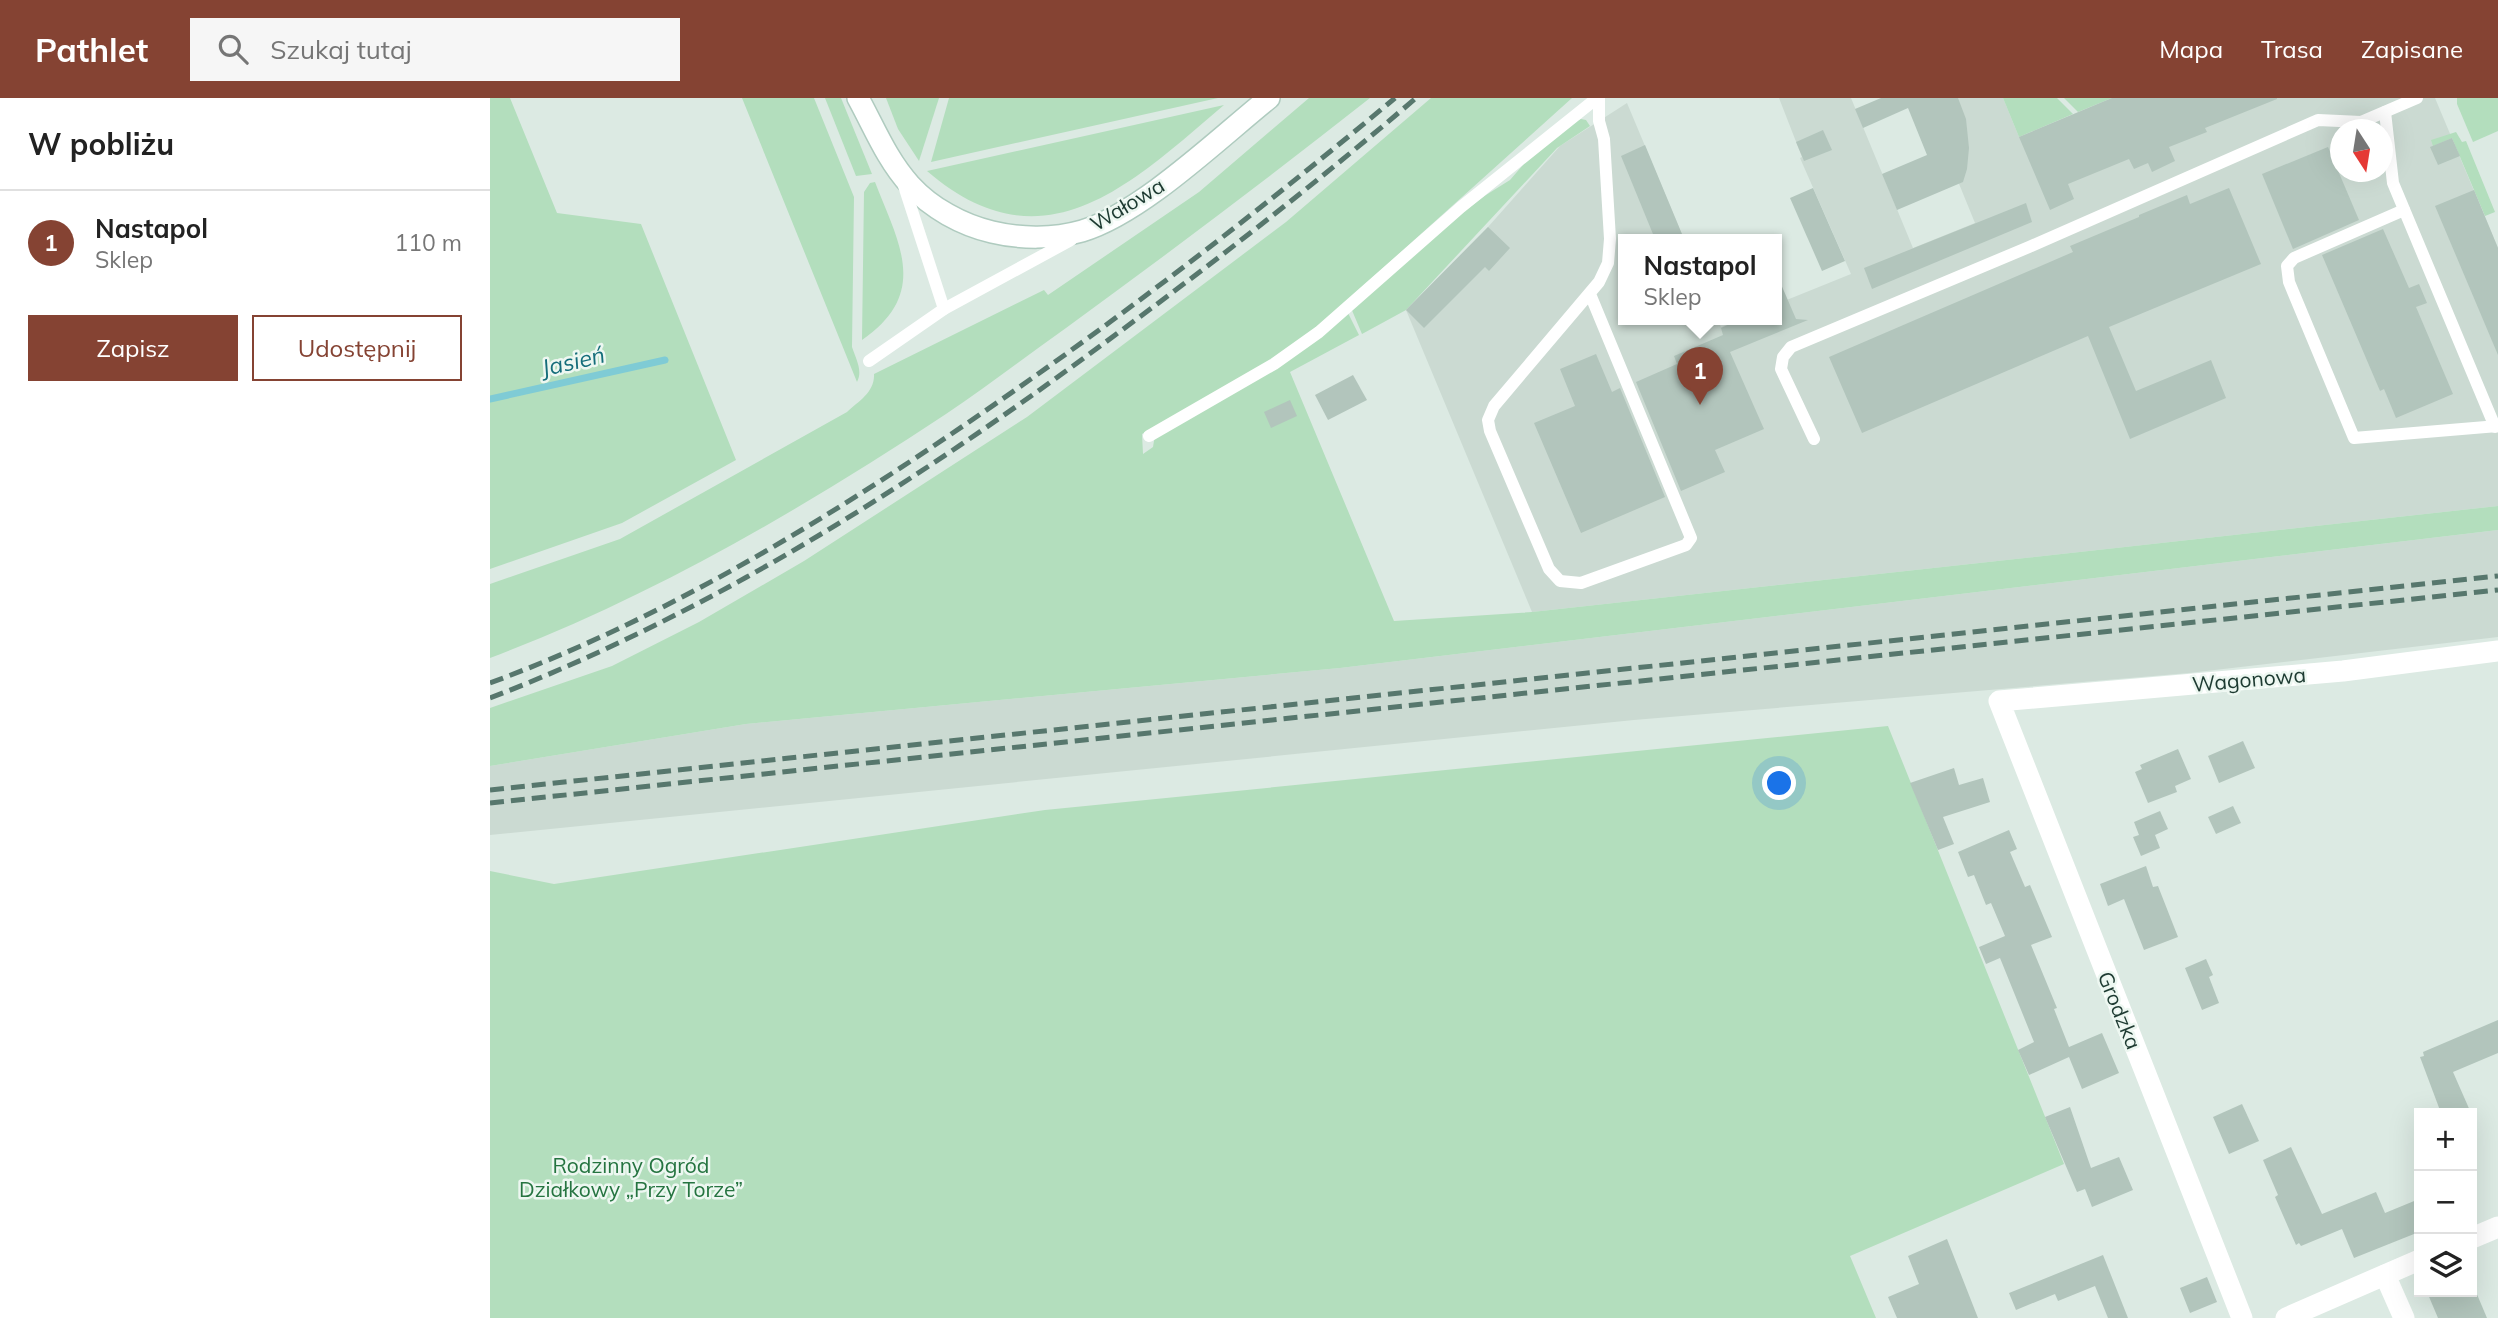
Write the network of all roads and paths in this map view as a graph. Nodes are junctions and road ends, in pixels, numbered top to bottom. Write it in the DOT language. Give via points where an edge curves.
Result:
graph roads {
  1 [pos="858,98"];
  2 [pos="871,98"];
  3 [pos="1269,98"];
  4 [pos="1598,98"];
  5 [pos="2417,98"];
  6 [pos="2385,112"];
  7 [pos="876,131"];
  8 [pos="899,172"];
  9 [pos="2404,210"];
  10 [pos="1099,224"];
  11 [pos="1590,294"];
  12 [pos="944,309"];
  13 [pos="869,361"];
  14 [pos="2496,427"];
  15 [pos="1149,436"];
  16 [pos="1814,439"];
  17 [pos="2498,651"];
  18 [pos="1998,701"];
  19 [pos="2498,1227"];
  20 [pos="2477,1236"];
  21 [pos="2414,1263"];
  22 [pos="2385,1275"];
  23 [pos="2242,1318"];
  24 [pos="2286,1318"];
  25 [pos="2404,1318"];
  1 -- 7 [label="street, Wałowa"];
  2 -- 7 [label="street"];
  3 -- 10 [label="street, Wałowa" via="1166,181"];
  4 -- 11 [label="lane" via="1610,239 1608,263"];
  4 -- 15 [label="lane" via="1461,207 1318,332 1274,364"];
  5 -- 6 [label="lane"];
  6 -- 9 [label="lane" via="2391,175"];
  6 -- 16 [label="lane" via="2361,122 2318,120 1791,347 1781,369"];
  7 -- 8 [label="street, Wałowa"];
  8 -- 10 [label="street, Wałowa" via="937,207 985,230 1046,237"];
  8 -- 12 [label="lane"];
  9 -- 14 [label="lane"];
  9 -- 14 [label="lane" via="2294,258 2287,266 2289,282 2354,438"];
  10 -- 12 [label="lane"];
  11 -- 11 [label="lane" via="1691,538 1686,545 1581,583 1560,582 1549,569 1488,420 1494,406"];
  12 -- 13 [label="lane"];
  17 -- 18 [label="street, Wagonowa" via="2343,671"];
  18 -- 23 [label="street, Grodzka"];
  19 -- 20 [label="street"];
  21 -- 22 [label="street"];
  22 -- 24 [label="street"];
  22 -- 25 [label="street"];
}
